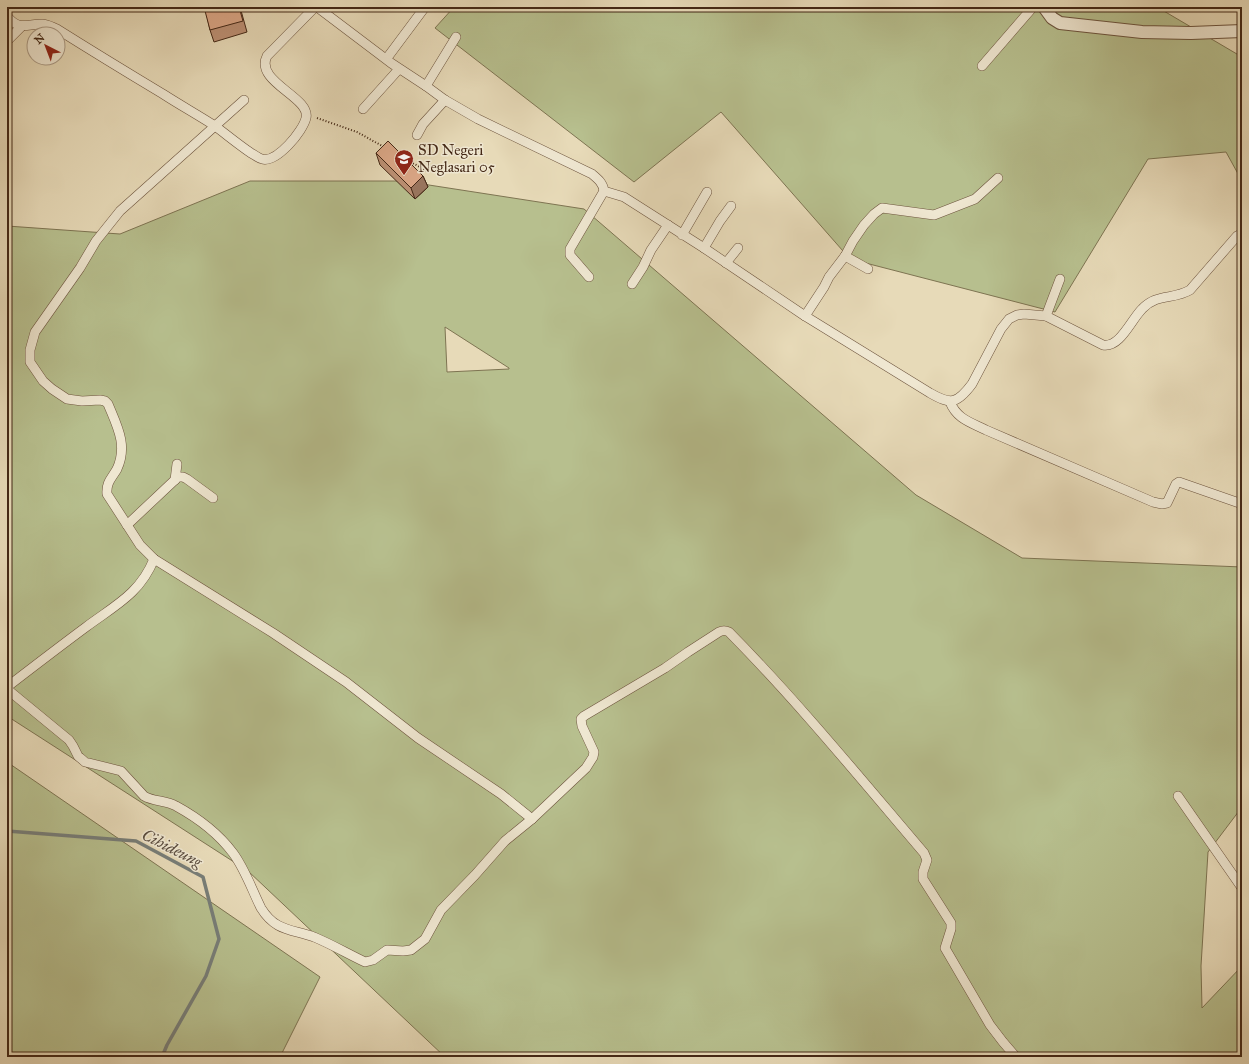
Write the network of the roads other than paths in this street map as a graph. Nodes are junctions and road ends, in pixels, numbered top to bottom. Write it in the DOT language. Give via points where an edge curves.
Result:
graph roads {
  1 [pos="316,7"];
  2 [pos="425,7"];
  3 [pos="1033,7"];
  4 [pos="1044,7"];
  5 [pos="7,16"];
  6 [pos="22,26"];
  7 [pos="1242,31"];
  8 [pos="456,37"];
  9 [pos="7,41"];
  10 [pos="386,58"];
  11 [pos="982,66"];
  12 [pos="399,69"];
  13 [pos="426,86"];
  14 [pos="244,100"];
  15 [pos="445,100"];
  16 [pos="363,109"];
  17 [pos="215,127"];
  18 [pos="417,135"];
  19 [pos="998,178"];
  20 [pos="604,192"];
  21 [pos="707,192"];
  22 [pos="732,206"];
  23 [pos="668,225"];
  24 [pos="682,235"];
  25 [pos="1242,236"];
  26 [pos="704,248"];
  27 [pos="738,248"];
  28 [pos="845,256"];
  29 [pos="726,263"];
  30 [pos="868,269"];
  31 [pos="589,277"];
  32 [pos="1060,279"];
  33 [pos="632,284"];
  34 [pos="805,316"];
  35 [pos="1046,316"];
  36 [pos="950,402"];
  37 [pos="177,464"];
  38 [pos="175,480"];
  39 [pos="214,498"];
  40 [pos="1242,504"];
  41 [pos="127,525"];
  42 [pos="154,559"];
  43 [pos="7,688"];
  44 [pos="1178,796"];
  45 [pos="532,819"];
  46 [pos="1242,888"];
  47 [pos="1016,1057"];
  1 -- 10 [label="street"];
  1 -- 17 [label="street" via="264,62 268,74 303,107 306,114 304,123 293,140 271,159 262,159"];
  2 -- 10 [label="street"];
  3 -- 11 [label="street"];
  4 -- 7 [label="street" via="1055,20 1082,25 1142,32"];
  5 -- 6 [label="street" via="14,24"];
  6 -- 9 [label="street"];
  6 -- 17 [label="street" via="42,24 57,29"];
  8 -- 13 [label="street"];
  10 -- 12 [label="street"];
  12 -- 13 [label="street"];
  12 -- 16 [label="street"];
  13 -- 15 [label="street"];
  14 -- 17 [label="street"];
  15 -- 18 [label="street" via="423,124"];
  15 -- 20 [label="street" via="478,119 592,174 599,180"];
  17 -- 41 [label="street" via="120,212 96,241 36,332 30,350 30,362 52,389 67,399 100,400 108,404 122,444 121,457 106,486 107,494"];
  19 -- 28 [label="street" via="975,199 934,215 882,208 864,225"];
  20 -- 23 [label="street" via="624,197"];
  20 -- 31 [label="street" via="570,249 570,255"];
  21 -- 24 [label="street"];
  22 -- 26 [label="street"];
  23 -- 24 [label="street"];
  23 -- 33 [label="street"];
  24 -- 26 [label="street"];
  25 -- 35 [label="street" via="1237,236 1190,290 1149,302 1112,344 1103,345"];
  26 -- 29 [label="street"];
  27 -- 29 [label="street"];
  28 -- 30 [label="street"];
  28 -- 34 [label="street"];
  29 -- 34 [label="street"];
  32 -- 35 [label="street"];
  34 -- 36 [label="street" via="940,399"];
  35 -- 36 [label="street" via="1024,314 1009,319 969,387 956,401"];
  36 -- 40 [label="street" via="956,414 986,430 1154,502 1167,503 1179,482"];
  37 -- 38 [label="street"];
  38 -- 39 [label="street" via="183,477"];
  38 -- 41 [label="street"];
  41 -- 42 [label="street" via="140,545"];
  42 -- 43 [label="street" via="149,572 130,595"];
  42 -- 45 [label="street" via="346,682 418,738 501,794"];
  43 -- 45 [label="street" via="69,740 78,756 85,762 121,771 144,796 173,804 217,834 234,854 261,908 272,922 280,928 315,938 365,962 373,960 387,950 408,951 416,947 429,934 441,910 505,841"];
  44 -- 46 [label="street"];
  45 -- 47 [label="street" via="586,768 594,757 593,747 581,723 584,716 665,668 719,632 729,632 812,720 924,853 927,860 923,878 951,923 945,948 990,1025"];
}
